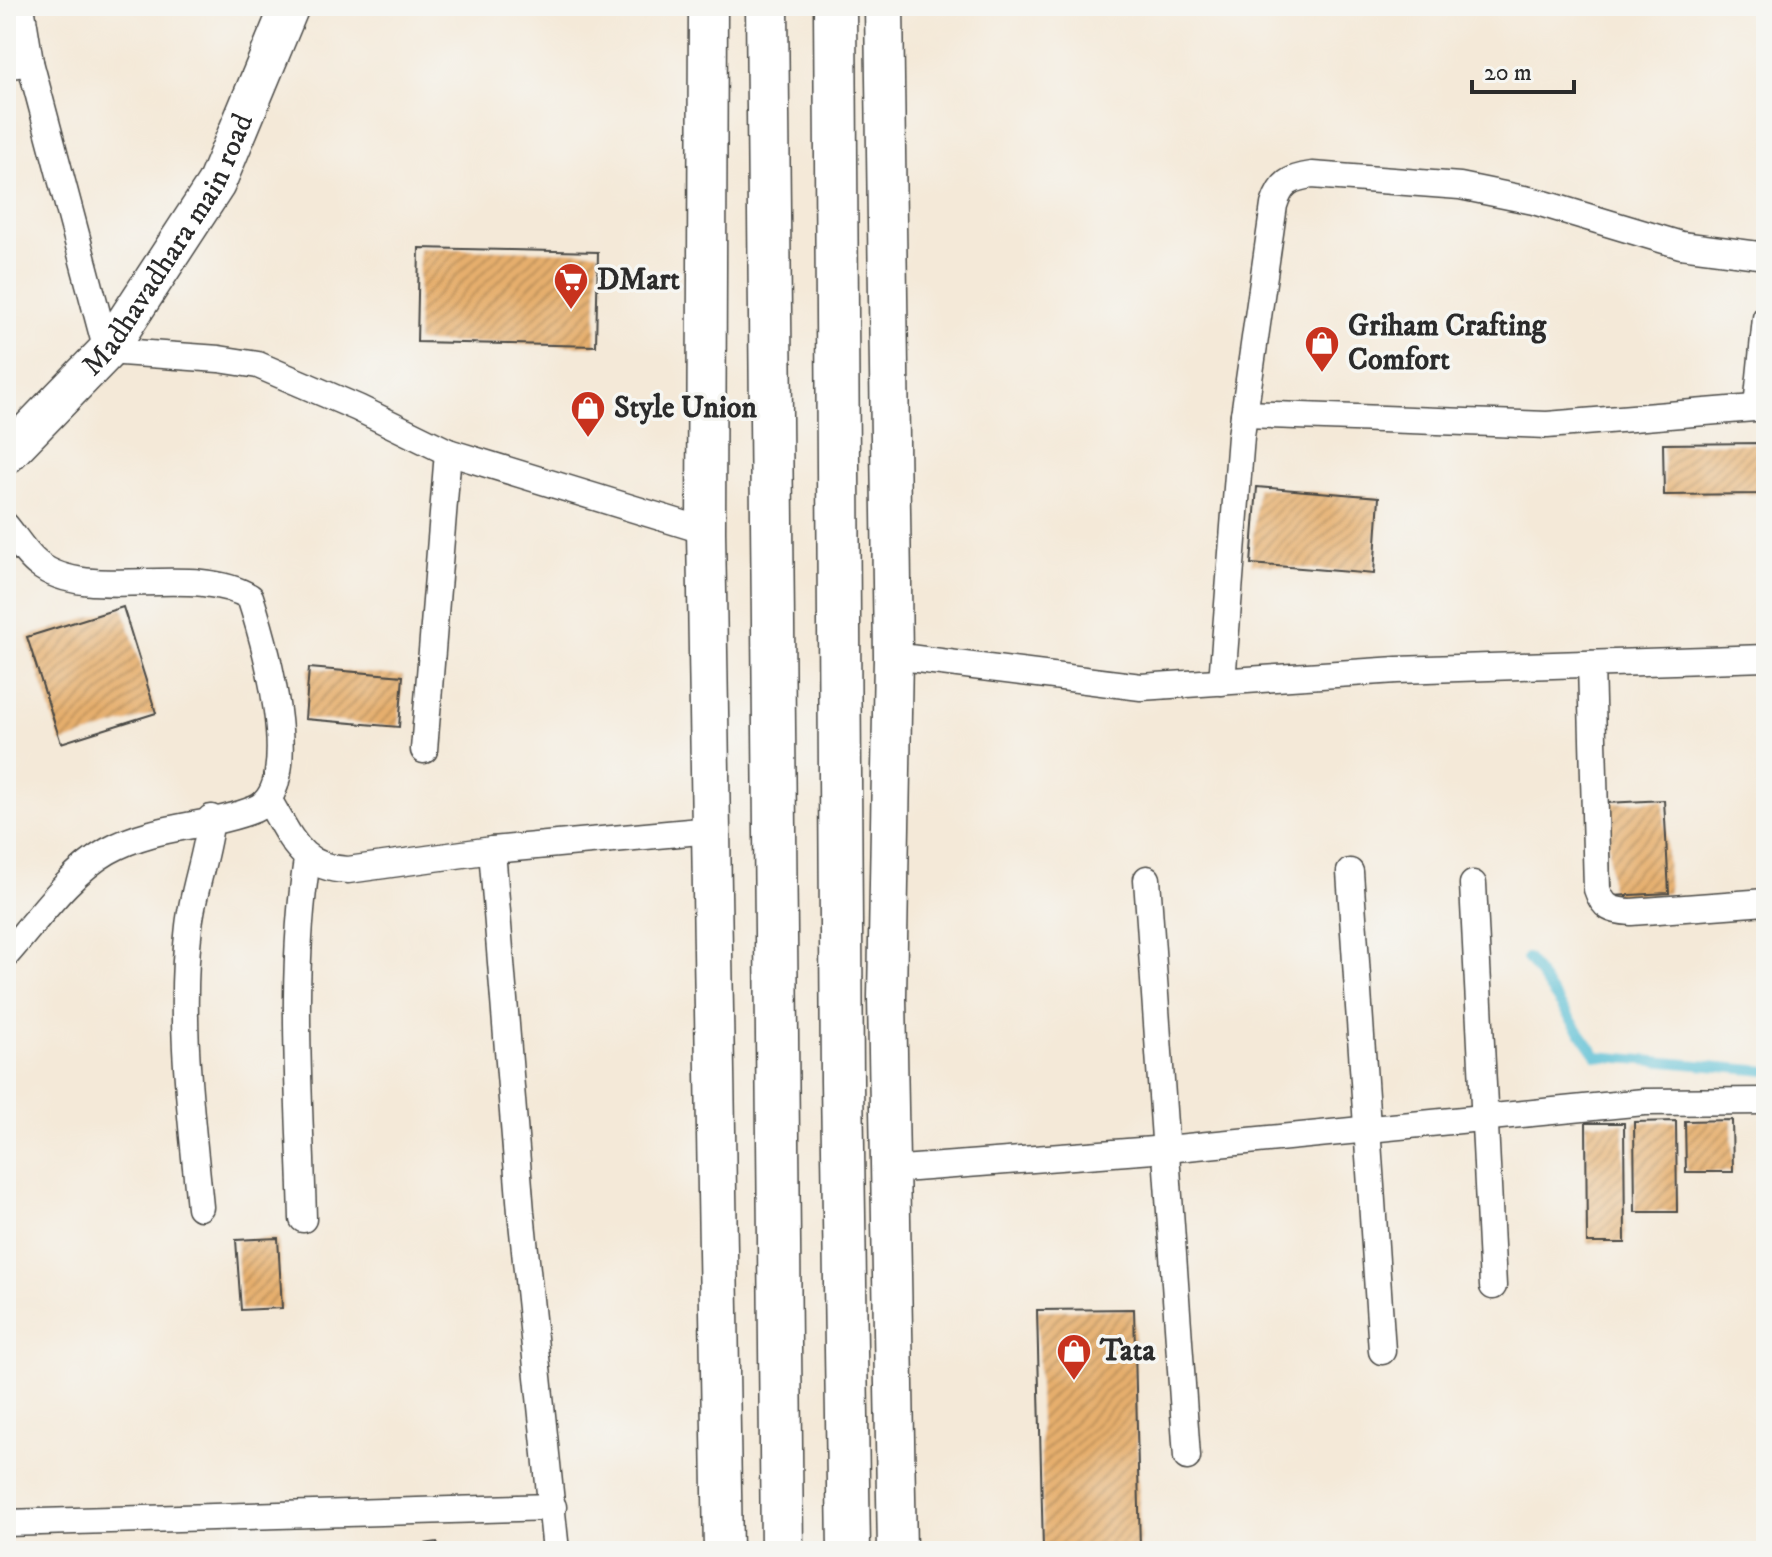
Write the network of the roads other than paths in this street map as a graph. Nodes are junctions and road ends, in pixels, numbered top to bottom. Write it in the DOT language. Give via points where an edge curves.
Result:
graph roads {
  1 [pos="21,6"];
  2 [pos="290,6"];
  3 [pos="708,6"];
  4 [pos="767,6"];
  5 [pos="835,6"];
  6 [pos="884,6"];
  7 [pos="18,64"];
  8 [pos="1766,256"];
  9 [pos="1766,318"];
  10 [pos="107,351"];
  11 [pos="1761,407"];
  12 [pos="1244,414"];
  13 [pos="448,452"];
  14 [pos="6,455"];
  15 [pos="6,526"];
  16 [pos="706,531"];
  17 [pos="893,656"];
  18 [pos="1766,658"];
  19 [pos="1591,664"];
  20 [pos="1222,682"];
  21 [pos="424,750"];
  22 [pos="269,801"];
  23 [pos="211,818"];
  24 [pos="711,830"];
  25 [pos="492,850"];
  26 [pos="307,860"];
  27 [pos="1350,872"];
  28 [pos="1147,879"];
  29 [pos="1473,884"];
  30 [pos="1766,902"];
  31 [pos="6,955"];
  32 [pos="1766,1101"];
  33 [pos="1486,1118"];
  34 [pos="1369,1129"];
  35 [pos="1167,1149"];
  36 [pos="888,1170"];
  37 [pos="200,1207"];
  38 [pos="303,1219"];
  39 [pos="1493,1286"];
  40 [pos="1382,1351"];
  41 [pos="1187,1457"];
  42 [pos="553,1507"];
  43 [pos="6,1523"];
  44 [pos="556,1551"];
  45 [pos="723,1551"];
  46 [pos="782,1551"];
  47 [pos="849,1551"];
  48 [pos="897,1551"];
  1 -- 7 [label="street"];
  2 -- 10 [label="street, Madhavadhara main road" via="216,184"];
  3 -- 16 [label="street"];
  4 -- 46 [label="main road"];
  5 -- 47 [label="main road"];
  6 -- 17 [label="street"];
  7 -- 10 [label="street"];
  8 -- 12 [label="street" via="1681,245 1534,201 1460,186 1292,177 1279,189 1274,205"];
  9 -- 11 [label="street"];
  10 -- 13 [label="street" via="258,365"];
  10 -- 14 [label="street, Madhavadhara main road"];
  11 -- 12 [label="street" via="1547,425"];
  12 -- 20 [label="street"];
  13 -- 16 [label="street"];
  13 -- 21 [label="street"];
  15 -- 22 [label="street" via="38,565 63,576 206,583 234,587 250,597 278,704 277,782"];
  16 -- 24 [label="street"];
  17 -- 20 [label="street" via="1141,687"];
  17 -- 36 [label="street"];
  18 -- 19 [label="street"];
  19 -- 20 [label="street"];
  19 -- 30 [label="street" via="1601,901 1613,911 1631,912"];
  22 -- 23 [label="street" via="253,810"];
  22 -- 26 [label="street"];
  23 -- 31 [label="street" via="167,827 89,863"];
  23 -- 37 [label="street" via="189,924 185,1000"];
  24 -- 25 [label="street"];
  24 -- 45 [label="street"];
  25 -- 26 [label="street" via="348,870 325,869"];
  25 -- 42 [label="street" via="521,1212"];
  26 -- 38 [label="street" via="299,956"];
  27 -- 34 [label="street"];
  28 -- 35 [label="street"];
  29 -- 33 [label="street"];
  32 -- 33 [label="street" via="1644,1102"];
  33 -- 34 [label="street"];
  33 -- 39 [label="street"];
  34 -- 35 [label="street"];
  34 -- 40 [label="street"];
  35 -- 36 [label="street"];
  35 -- 41 [label="street"];
  36 -- 48 [label="street"];
  42 -- 43 [label="street"];
  42 -- 44 [label="street"];
}
